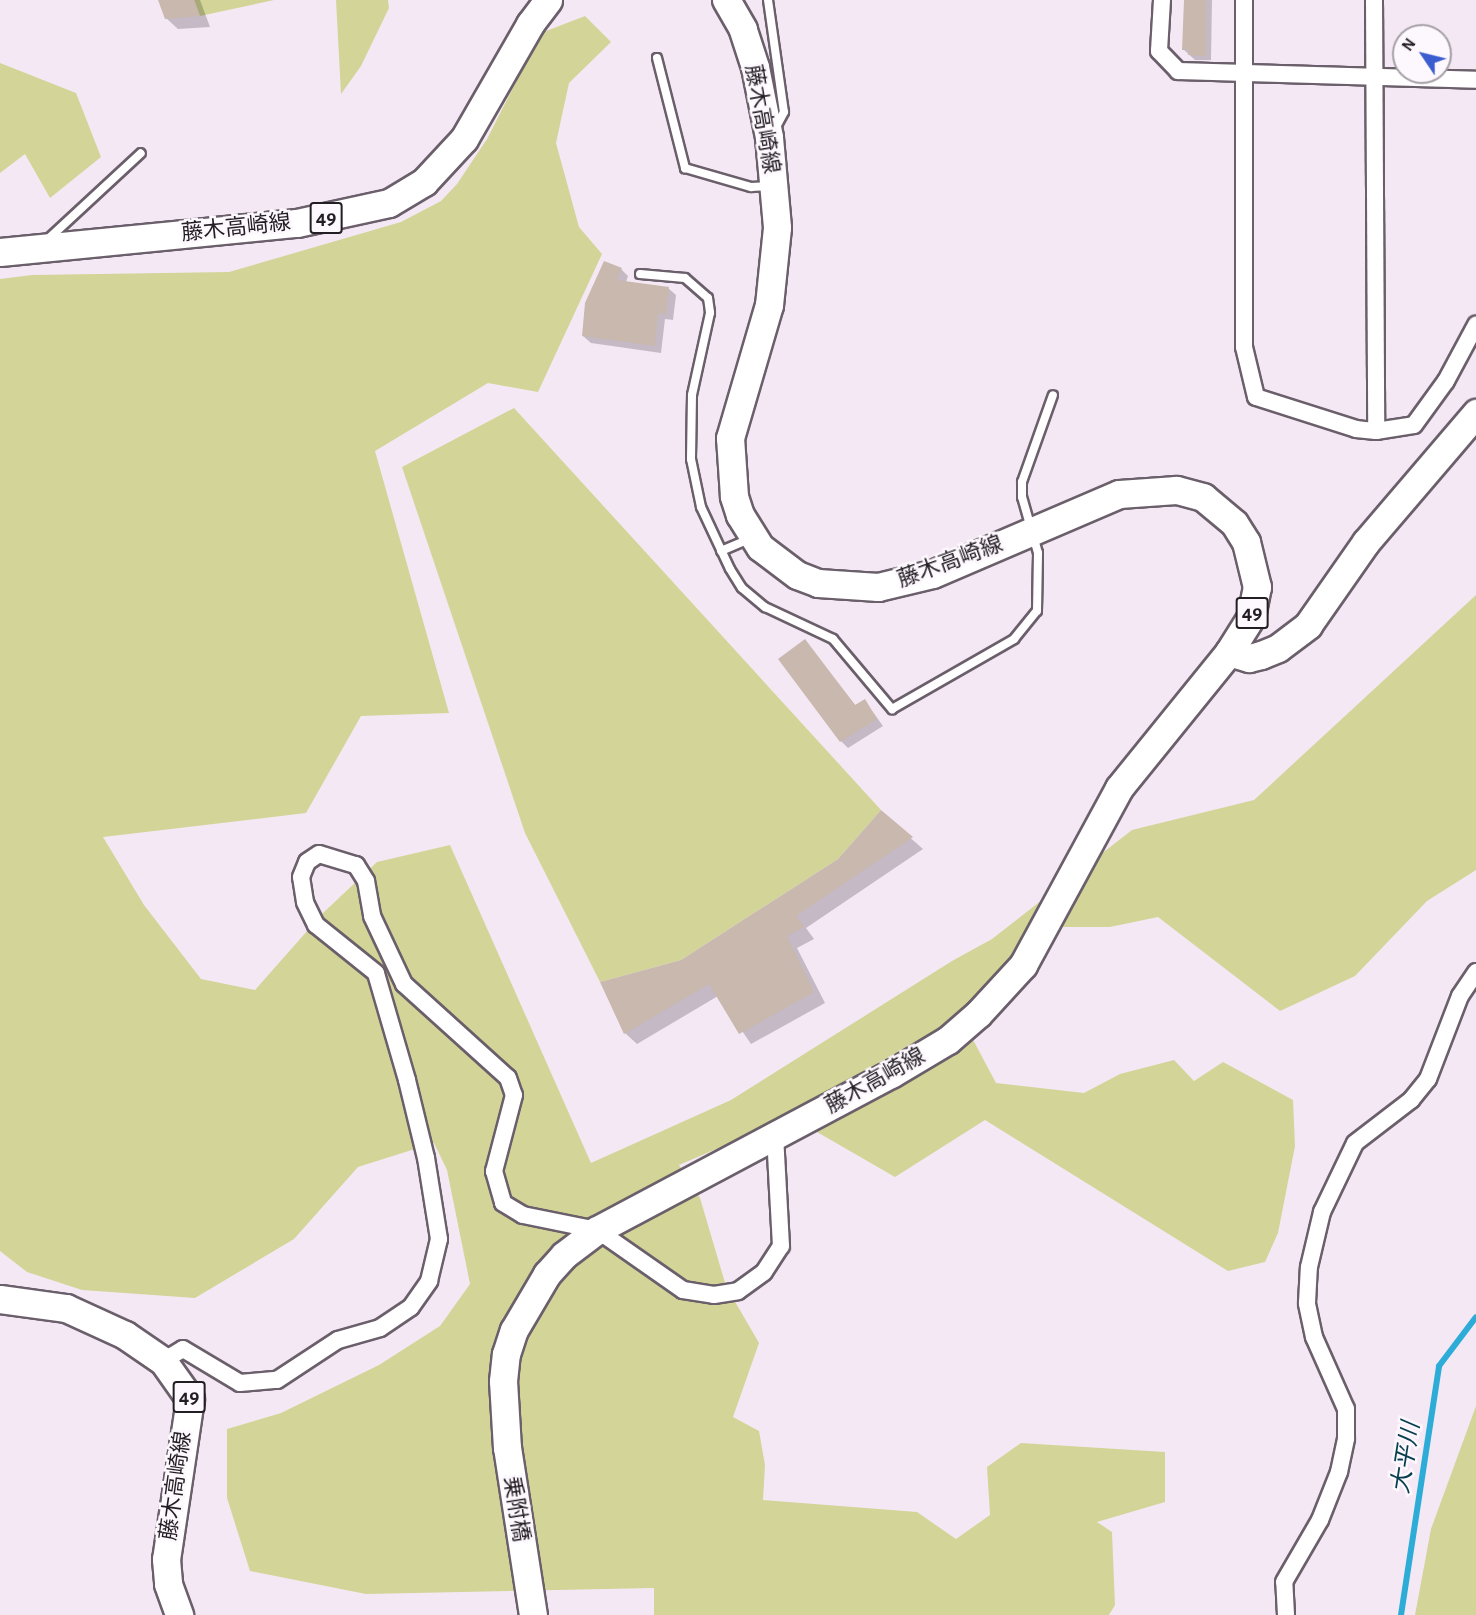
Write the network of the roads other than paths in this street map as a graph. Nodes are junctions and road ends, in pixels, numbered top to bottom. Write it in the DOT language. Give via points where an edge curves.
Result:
graph roads {
  1 [pos="548,0"];
  2 [pos="726,0"];
  3 [pos="768,0"];
  4 [pos="1162,0"];
  5 [pos="1244,0"];
  6 [pos="1374,0"];
  7 [pos="657,58"];
  8 [pos="1244,72"];
  9 [pos="1373,76"];
  10 [pos="1476,80"];
  11 [pos="769,137"];
  12 [pos="141,153"];
  13 [pos="773,186"];
  14 [pos="45,247"];
  15 [pos="0,252"];
  16 [pos="640,274"];
  17 [pos="1476,325"];
  18 [pos="1053,394"];
  19 [pos="1476,413"];
  20 [pos="1376,431"];
  21 [pos="1031,531"];
  22 [pos="753,538"];
  23 [pos="722,551"];
  24 [pos="1229,652"];
  25 [pos="1476,972"];
  26 [pos="775,1135"];
  27 [pos="597,1230"];
  28 [pos="0,1299"];
  29 [pos="163,1361"];
  30 [pos="507,1448"];
  31 [pos="179,1615"];
  32 [pos="533,1615"];
  33 [pos="1286,1615"];
  1 -- 14 [label="main road, 藤木高崎線 / 49" via="464,139 424,182 389,203 297,223"];
  2 -- 11 [label="main road, 藤木高崎線 / 49" via="743,29 755,67"];
  3 -- 11 [label="lane" via="784,112 780,126"];
  4 -- 8 [label="street" via="1159,51 1178,71"];
  5 -- 8 [label="street"];
  6 -- 9 [label="street"];
  7 -- 13 [label="lane" via="685,168 751,187"];
  8 -- 9 [label="street"];
  8 -- 20 [label="street" via="1244,347 1256,397 1285,410"];
  9 -- 10 [label="street"];
  9 -- 20 [label="street"];
  11 -- 13 [label="main road, 藤木高崎線 / 49"];
  12 -- 14 [label="lane" via="47,237"];
  13 -- 22 [label="main road, 藤木高崎線 / 49" via="777,235 773,284 730,438 734,496"];
  14 -- 15 [label="main road, 藤木高崎線 / 49"];
  16 -- 23 [label="lane" via="685,278 708,298 710,313 692,395 691,459 701,507"];
  17 -- 20 [label="street" via="1446,381 1414,425"];
  18 -- 21 [label="lane" via="1022,482"];
  19 -- 24 [label="main road, 49" via="1366,542 1308,625 1278,648 1261,655 1249,658"];
  21 -- 22 [label="main road, 藤木高崎線 / 49" via="932,574 878,587 852,588 797,575"];
  21 -- 23 [label="lane" via="1038,554 1039,598 1037,611 1020,633 892,709 833,639 765,607 742,588"];
  21 -- 24 [label="main road, 藤木高崎線 / 49" via="1119,494 1160,489 1203,497 1234,523 1253,564 1257,587 1251,617"];
  22 -- 23 [label="lane"];
  24 -- 26 [label="main road, 藤木高崎線 / 49" via="1119,788 1023,965 1001,991 948,1040"];
  25 -- 33 [label="street" via="1460,996 1428,1079 1411,1100 1355,1143 1322,1212 1307,1303 1314,1337 1346,1409 1346,1438 1339,1472 1320,1520 1284,1582"];
  26 -- 27 [label="main road, 藤木高崎線 / 49"];
  26 -- 27 [label="street" via="781,1246 764,1272 738,1291 714,1295 683,1290"];
  27 -- 29 [label="street" via="523,1215 503,1203 494,1171 514,1095 508,1078 404,984 372,916 366,881 356,865 320,854 307,862 301,878 305,902 316,925 376,973 407,1080 426,1158 439,1239 429,1281 411,1306 380,1328 338,1340 278,1380 240,1383 183,1349"];
  27 -- 30 [label="main road, 藤木高崎線 / 49" via="564,1255 547,1274 514,1330 503,1381"];
  28 -- 29 [label="main road, 藤木高崎線 / 49" via="66,1308 125,1335"];
  29 -- 31 [label="main road, 藤木高崎線 / 49" via="190,1399 166,1559 168,1584"];
  30 -- 32 [label="main road, 乗附橋 / 49"];
}
